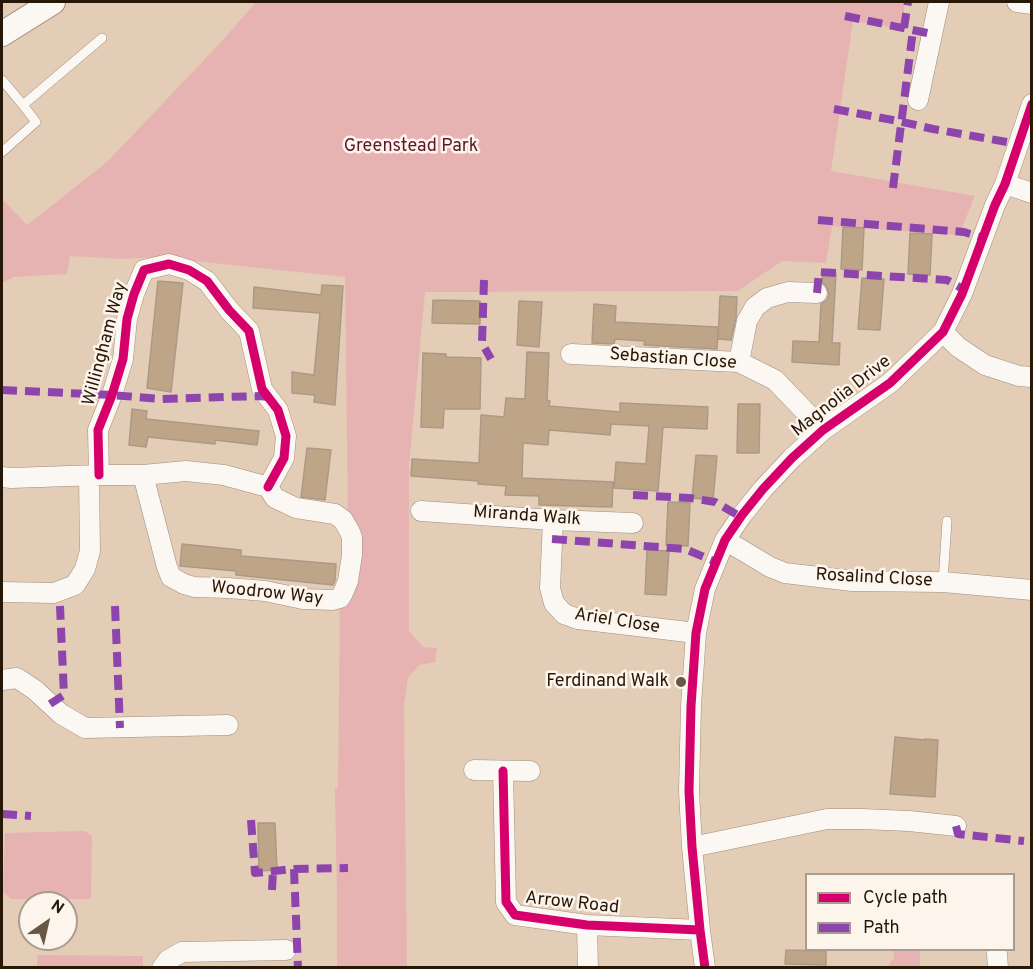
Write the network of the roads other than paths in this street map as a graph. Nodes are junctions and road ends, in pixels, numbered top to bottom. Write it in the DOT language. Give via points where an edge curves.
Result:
graph roads {
  1 [pos="53,2"];
  2 [pos="939,2"];
  3 [pos="1017,2"];
  4 [pos="1032,4"];
  5 [pos="2,34"];
  6 [pos="102,38"];
  7 [pos="2,80"];
  8 [pos="918,100"];
  9 [pos="23,105"];
  10 [pos="1032,105"];
  11 [pos="2,152"];
  12 [pos="1005,184"];
  13 [pos="1032,194"];
  14 [pos="817,294"];
  15 [pos="943,332"];
  16 [pos="571,354"];
  17 [pos="739,362"];
  18 [pos="1032,377"];
  19 [pos="823,430"];
  20 [pos="94,475"];
  21 [pos="143,475"];
  22 [pos="2,477"];
  23 [pos="268,487"];
  24 [pos="421,511"];
  25 [pos="553,520"];
  26 [pos="947,520"];
  27 [pos="633,523"];
  28 [pos="725,540"];
  29 [pos="944,582"];
  30 [pos="1032,590"];
  31 [pos="2,592"];
  32 [pos="696,633"];
  33 [pos="2,680"];
  34 [pos="228,725"];
  35 [pos="474,770"];
  36 [pos="503,771"];
  37 [pos="530,771"];
  38 [pos="956,826"];
  39 [pos="692,847"];
  40 [pos="587,925"];
  41 [pos="700,930"];
  42 [pos="286,951"];
  43 [pos="162,968"];
  44 [pos="588,968"];
  45 [pos="705,968"];
  1 -- 5 [label="street"];
  2 -- 8 [label="street"];
  3 -- 4 [label="street"];
  6 -- 9 [label="lane"];
  7 -- 9 [label="lane"];
  9 -- 11 [label="lane" via="36,122"];
  10 -- 12 [label="street, Magnolia Drive"];
  12 -- 13 [label="street"];
  12 -- 15 [label="street, Magnolia Drive"];
  14 -- 17 [label="street" via="788,292 767,298 755,307 747,321"];
  15 -- 18 [label="street" via="985,365"];
  15 -- 19 [label="street, Magnolia Drive" via="890,383"];
  16 -- 17 [label="street, Sebastian Close"];
  17 -- 19 [label="street, Sebastian Close" via="775,380"];
  19 -- 28 [label="street, Magnolia Drive" via="763,489"];
  20 -- 21 [label="street"];
  20 -- 22 [label="street"];
  20 -- 23 [label="street, Willingham Way" via="98,430 123,358 134,294 144,270 169,264 207,281 249,332 262,389 278,410 286,436 284,458"];
  20 -- 31 [label="street" via="90,551 75,585 54,593"];
  21 -- 23 [label="street" via="186,471 224,475"];
  21 -- 23 [label="street, Woodrow Way" via="171,577 194,587 265,591 303,599 340,598 348,581 352,538 343,520 335,514 296,508 275,498"];
  24 -- 25 [label="street, Miranda Walk"];
  25 -- 27 [label="street, Miranda Walk"];
  25 -- 32 [label="street, Ariel Close" via="550,588 554,603 564,614"];
  26 -- 29 [label="lane"];
  28 -- 29 [label="street, Rosalind Close" via="785,573 852,581"];
  28 -- 32 [label="street, Magnolia Drive" via="705,589"];
  29 -- 30 [label="street, Rosalind Close"];
  32 -- 39 [label="street, Magnolia Drive" via="690,706"];
  33 -- 34 [label="street" via="17,678 85,728"];
  35 -- 36 [label="street"];
  36 -- 37 [label="street"];
  36 -- 40 [label="street, Arrow Road" via="507,902 515,915"];
  38 -- 39 [label="street" via="827,819"];
  39 -- 41 [label="street, Magnolia Drive"];
  40 -- 41 [label="street, Arrow Road"];
  40 -- 44 [label="street"];
  41 -- 45 [label="street, Magnolia Drive"];
  42 -- 43 [label="street" via="182,952"];
}
